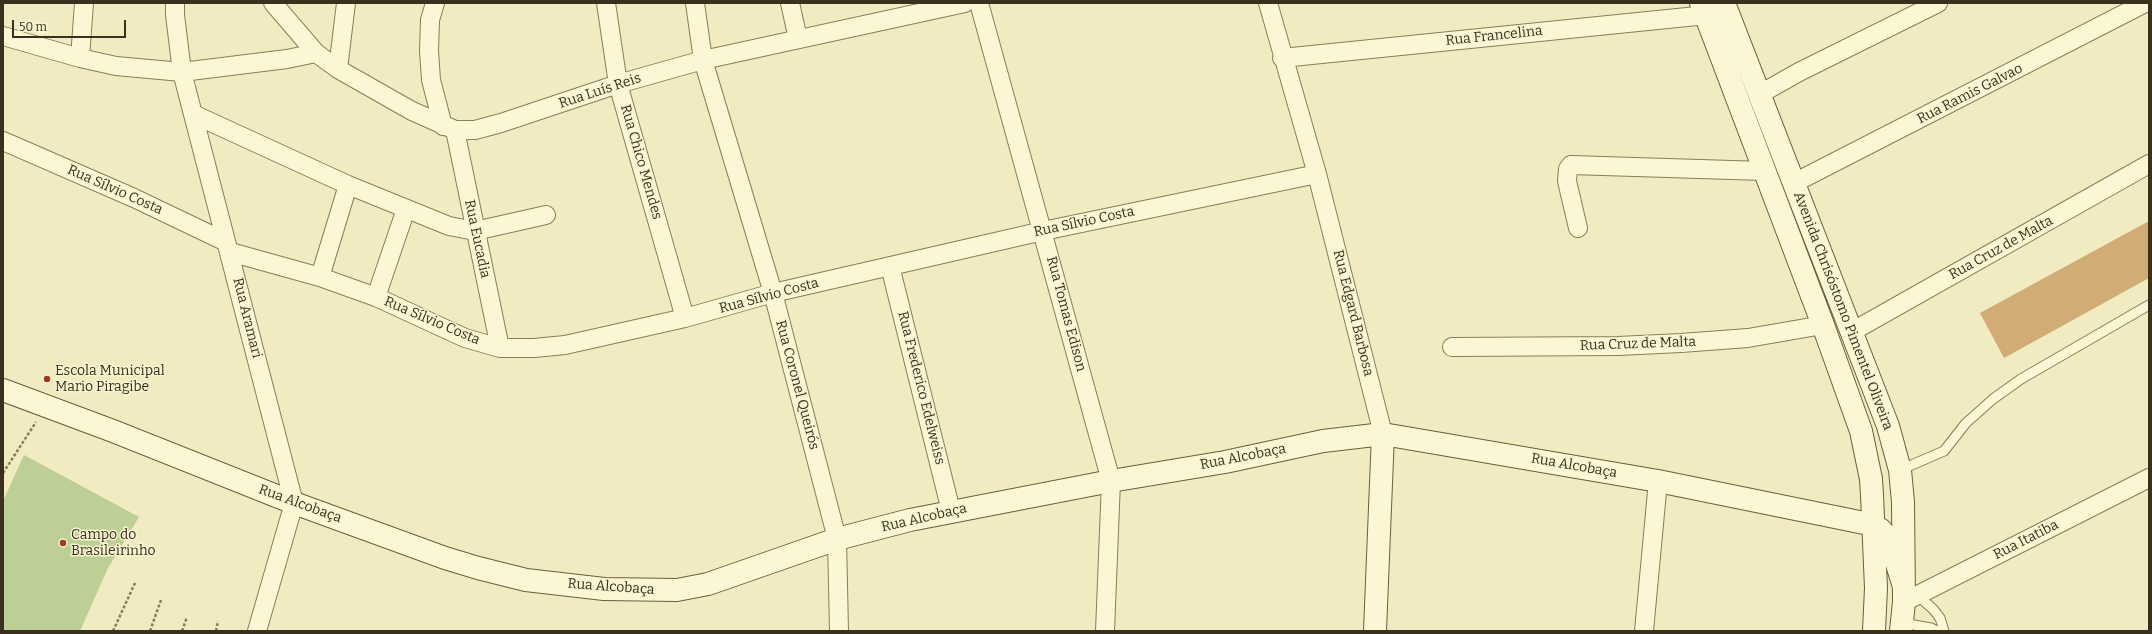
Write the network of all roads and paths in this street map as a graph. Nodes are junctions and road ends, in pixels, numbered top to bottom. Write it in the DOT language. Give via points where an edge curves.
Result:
graph roads {
  1 [pos="84,3"];
  2 [pos="175,3"];
  3 [pos="273,3"];
  4 [pos="346,3"];
  5 [pos="435,3"];
  6 [pos="606,3"];
  7 [pos="695,3"];
  8 [pos="790,3"];
  9 [pos="965,3"];
  10 [pos="979,3"];
  11 [pos="1268,3"];
  12 [pos="1938,3"];
  13 [pos="2145,3"];
  14 [pos="1711,7"];
  15 [pos="3,36"];
  16 [pos="798,39"];
  17 [pos="316,53"];
  18 [pos="80,58"];
  19 [pos="1282,58"];
  20 [pos="703,60"];
  21 [pos="338,69"];
  22 [pos="182,72"];
  23 [pos="618,84"];
  24 [pos="1760,94"];
  25 [pos="193,114"];
  26 [pos="449,128"];
  27 [pos="3,140"];
  28 [pos="2149,164"];
  29 [pos="1764,171"];
  30 [pos="1317,174"];
  31 [pos="1794,183"];
  32 [pos="348,184"];
  33 [pos="406,209"];
  34 [pos="546,215"];
  35 [pos="1578,228"];
  36 [pos="1043,230"];
  37 [pos="475,231"];
  38 [pos="228,247"];
  39 [pos="890,266"];
  40 [pos="320,277"];
  41 [pos="773,293"];
  42 [pos="376,297"];
  43 [pos="2149,305"];
  44 [pos="685,318"];
  45 [pos="1823,325"];
  46 [pos="1853,331"];
  47 [pos="1452,347"];
  48 [pos="500,348"];
  49 [pos="3,390"];
  50 [pos="46,406"];
  51 [pos="1383,434"];
  52 [pos="1900,470"];
  53 [pos="3,473"];
  54 [pos="2149,478"];
  55 [pos="1111,481"];
  56 [pos="1658,481"];
  57 [pos="294,503"];
  58 [pos="951,511"];
  59 [pos="1874,525"];
  60 [pos="837,539"];
  61 [pos="135,583"];
  62 [pos="161,600"];
  63 [pos="1905,608"];
  64 [pos="187,617"];
  65 [pos="218,621"];
  66 [pos="113,631"];
  67 [pos="150,631"];
  68 [pos="182,631"];
  69 [pos="216,631"];
  70 [pos="257,631"];
  71 [pos="839,631"];
  72 [pos="1105,631"];
  73 [pos="1375,631"];
  74 [pos="1644,631"];
  75 [pos="1874,631"];
  76 [pos="1937,631"];
  77 [pos="1944,631"];
  1 -- 18 [label="street"];
  2 -- 22 [label="street, Rua Aramari"];
  3 -- 17 [label="street, Rua Luís Reis"];
  4 -- 21 [label="street"];
  5 -- 26 [label="street, Rua Eucadia" via="430,20 431,80"];
  6 -- 23 [label="street, Rua Chico Mendes"];
  7 -- 20 [label="street, Rua Coronel Queirós"];
  8 -- 16 [label="street"];
  9 -- 16 [label="street, Rua Luís Reis"];
  10 -- 36 [label="street, Rua Tomas Edison"];
  11 -- 19 [label="street, Rua Edgard Barbosa"];
  12 -- 24 [label="street"];
  13 -- 31 [label="street, Rua Ramis Galvao"];
  14 -- 19 [label="street, Rua Francelina"];
  14 -- 24 [label="main road, Avenida Chrisóstomo Pimentel Oliveira"];
  14 -- 29 [label="main road, Avenida Chrisóstomo Pimentel Oliveira"];
  15 -- 18 [label="street"];
  16 -- 20 [label="street, Rua Luís Reis"];
  17 -- 21 [label="street, Rua Luís Reis"];
  17 -- 22 [label="street"];
  18 -- 22 [label="street" via="132,68"];
  19 -- 30 [label="street, Rua Edgard Barbosa"];
  20 -- 23 [label="street, Rua Luís Reis"];
  20 -- 41 [label="street, Rua Coronel Queirós"];
  21 -- 26 [label="street, Rua Luís Reis"];
  22 -- 25 [label="street, Rua Aramari"];
  23 -- 26 [label="street, Rua Luís Reis" via="502,123 475,130"];
  23 -- 44 [label="street, Rua Chico Mendes"];
  24 -- 31 [label="main road, Avenida Chrisóstomo Pimentel Oliveira"];
  25 -- 32 [label="street"];
  25 -- 38 [label="street, Rua Aramari"];
  26 -- 37 [label="street, Rua Eucadia"];
  27 -- 38 [label="street, Rua Sílvio Costa" via="134,198"];
  28 -- 46 [label="street, Rua Cruz de Malta"];
  29 -- 35 [label="street" via="1571,165 1566,181"];
  29 -- 45 [label="main road, Avenida Chrisóstomo Pimentel Oliveira"];
  30 -- 36 [label="street, Rua Sílvio Costa"];
  30 -- 51 [label="street, Rua Edgard Barbosa"];
  31 -- 46 [label="main road, Avenida Chrisóstomo Pimentel Oliveira"];
  32 -- 33 [label="street"];
  32 -- 40 [label="street"];
  33 -- 37 [label="street" via="449,226"];
  33 -- 42 [label="street"];
  34 -- 37 [label="street"];
  36 -- 39 [label="street, Rua Sílvio Costa"];
  36 -- 55 [label="street, Rua Tomas Edison"];
  37 -- 48 [label="street, Rua Eucadia"];
  38 -- 40 [label="street, Rua Sílvio Costa"];
  38 -- 57 [label="street, Rua Aramari"];
  39 -- 41 [label="street, Rua Sílvio Costa"];
  39 -- 58 [label="street, Rua Frederico Edelweiss"];
  40 -- 42 [label="street, Rua Sílvio Costa"];
  41 -- 44 [label="street, Rua Sílvio Costa"];
  41 -- 60 [label="street, Rua Coronel Queirós"];
  42 -- 48 [label="street, Rua Sílvio Costa" via="465,338"];
  43 -- 52 [label="lane" via="2021,378 1966,423 1944,451"];
  44 -- 48 [label="street, Rua Sílvio Costa" via="565,345"];
  45 -- 47 [label="street, Rua Cruz de Malta" via="1748,338 1681,343"];
  45 -- 59 [label="main road, Avenida Chrisóstomo Pimentel Oliveira" via="1861,431 1871,479"];
  46 -- 52 [label="main road, Avenida Chrisóstomo Pimentel Oliveira" via="1888,426"];
  49 -- 50 [label="main road, Rua Alcobaça"];
  50 -- 53 [label="path"];
  50 -- 57 [label="main road, Rua Alcobaça"];
  51 -- 55 [label="main road, Rua Alcobaça" via="1323,441 1225,462"];
  51 -- 56 [label="main road, Rua Alcobaça"];
  51 -- 73 [label="main road, Rua Edgard Barbosa"];
  52 -- 63 [label="main road, Avenida Chrisóstomo Pimentel Oliveira" via="1905,533"];
  54 -- 63 [label="street, Rua Itatiba"];
  55 -- 58 [label="main road, Rua Alcobaça"];
  55 -- 72 [label="street, Rua Tomas Edison"];
  56 -- 59 [label="main road, Rua Alcobaça"];
  56 -- 74 [label="street"];
  57 -- 60 [label="main road, Rua Alcobaça" via="478,568 526,580 604,589 670,590 708,584"];
  57 -- 70 [label="street"];
  58 -- 60 [label="main road, Rua Alcobaça"];
  59 -- 63 [label="main road" via="1890,542"];
  59 -- 75 [label="main road, Avenida Chrisóstomo Pimentel Oliveira"];
  60 -- 71 [label="street, Rua Coronel Queirós"];
  61 -- 66 [label="path"];
  62 -- 67 [label="path"];
  63 -- 76 [label="lane"];
  63 -- 77 [label="lane" via="1933,609 1940,618"];
  64 -- 68 [label="path"];
  65 -- 69 [label="path"];
}
